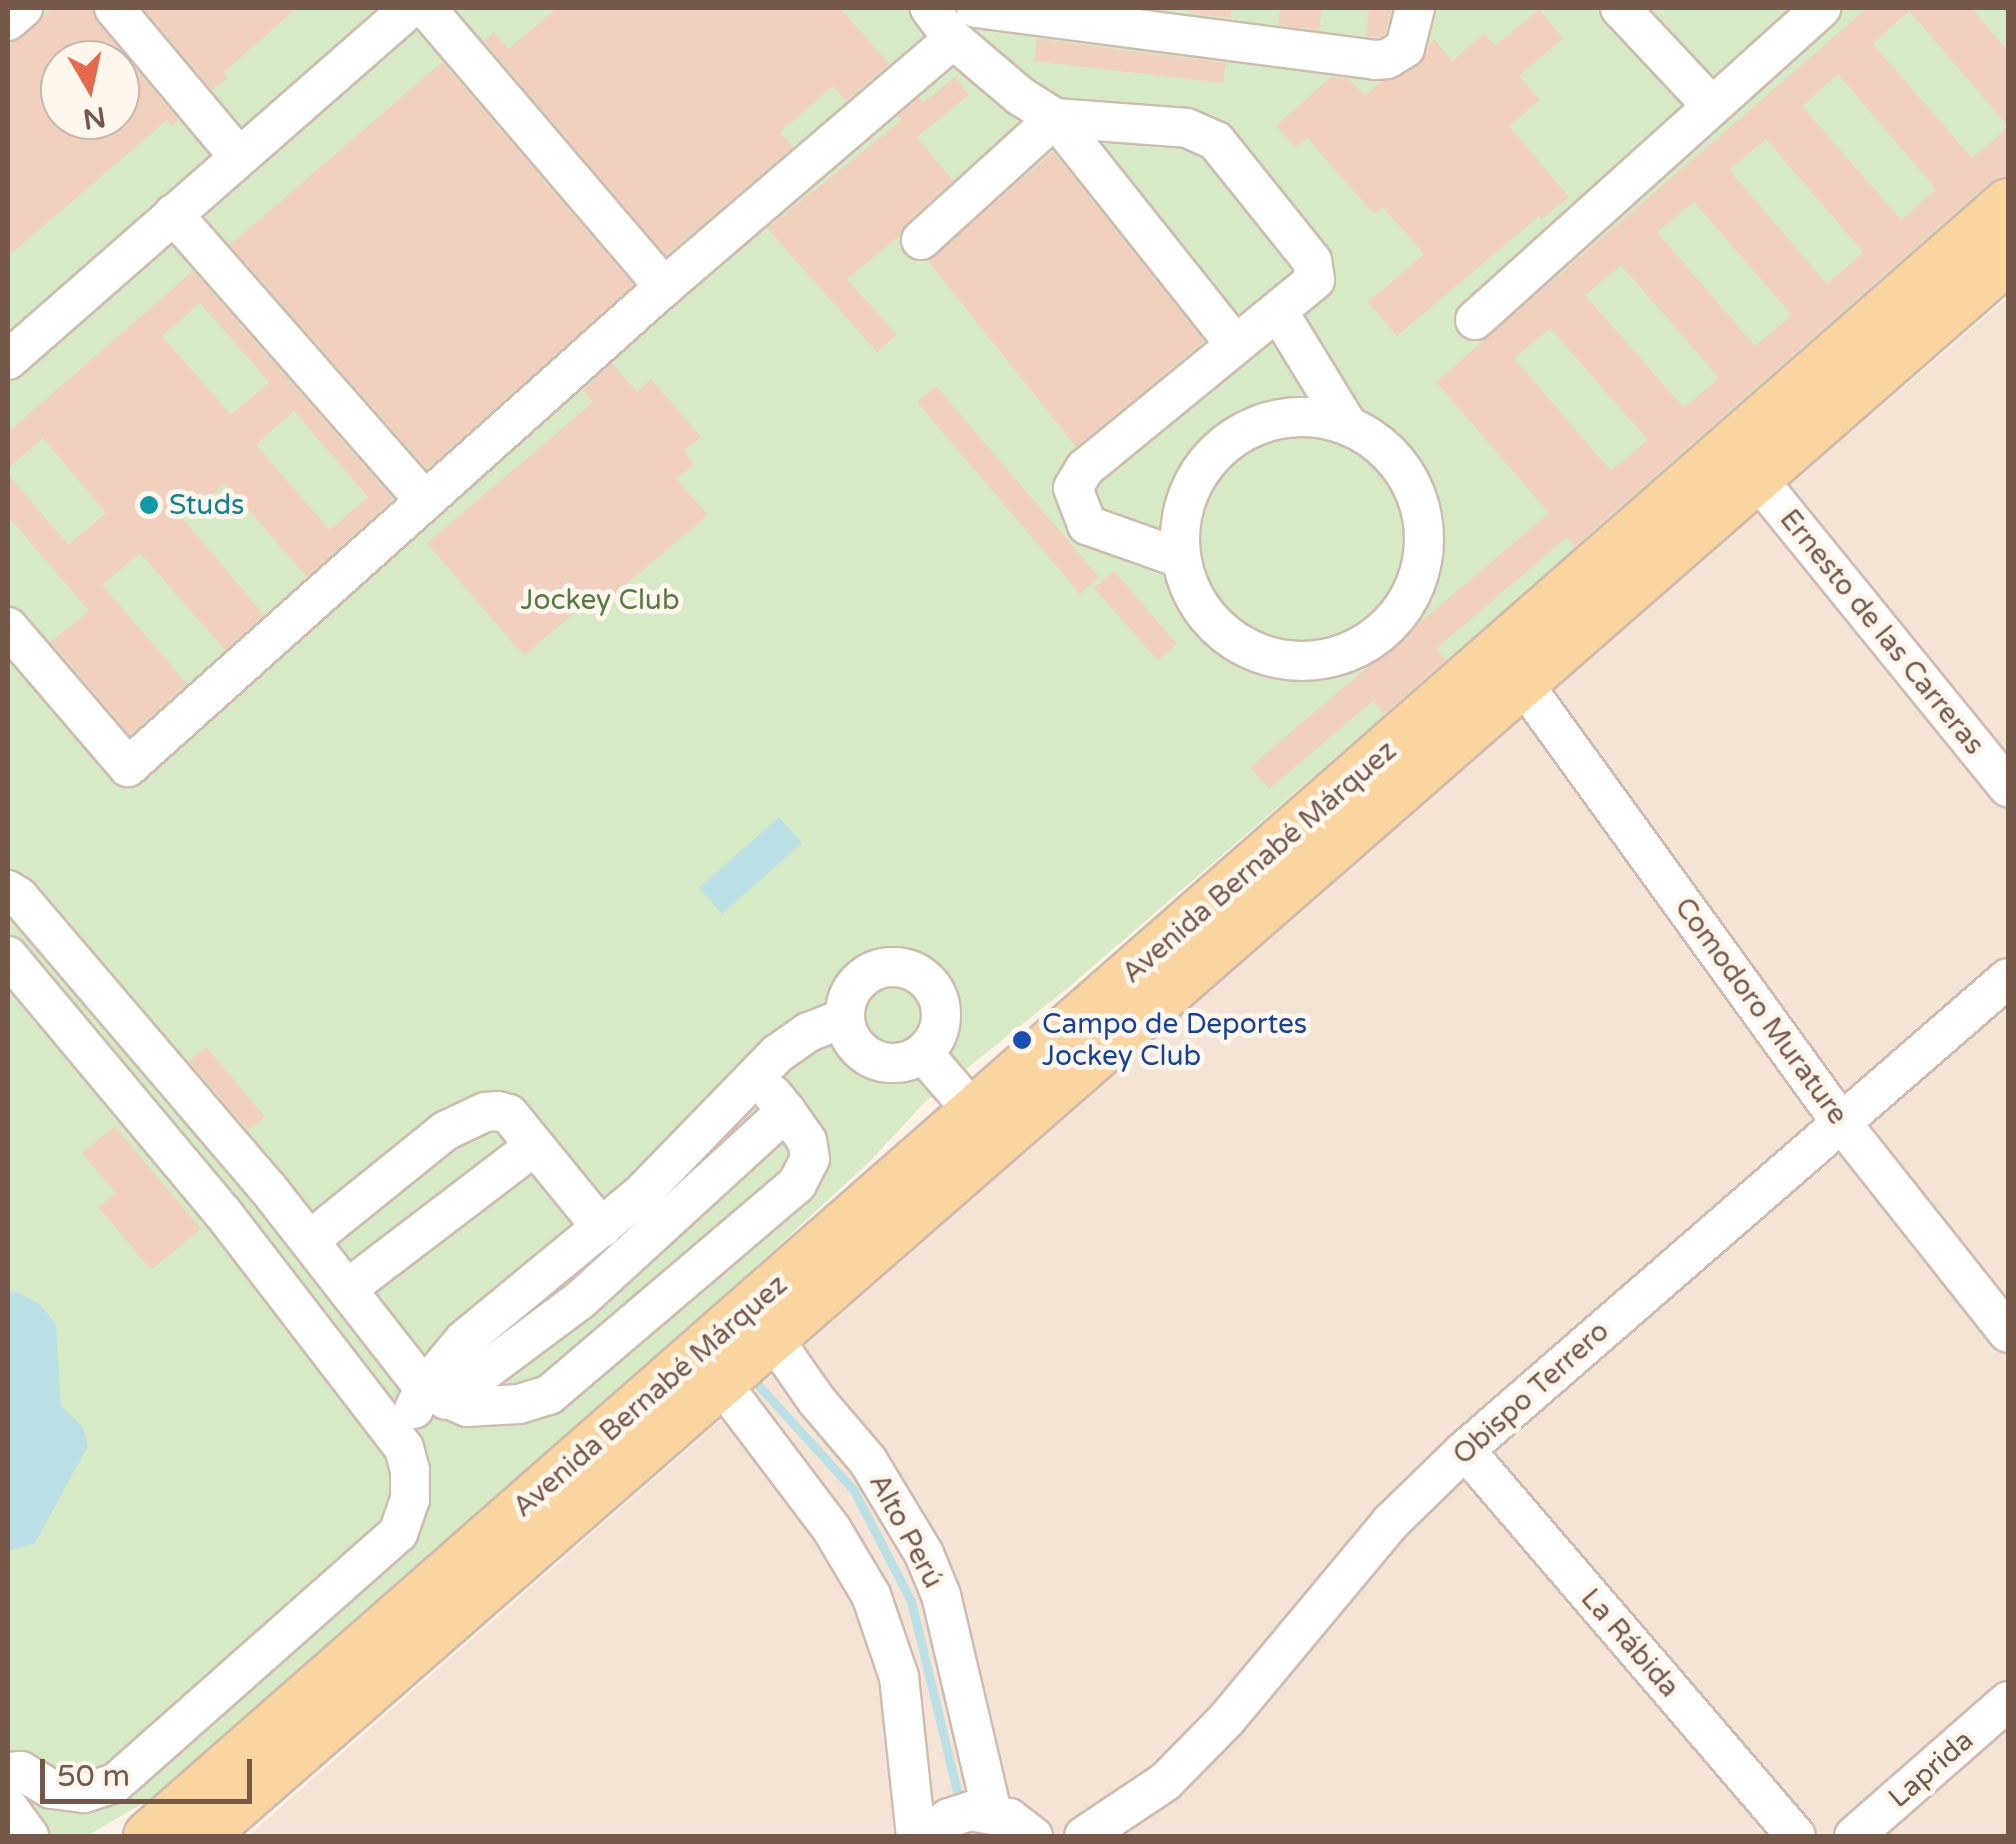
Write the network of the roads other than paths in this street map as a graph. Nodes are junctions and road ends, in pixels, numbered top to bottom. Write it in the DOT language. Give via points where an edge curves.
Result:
graph roads {
  1 [pos="22,8"];
  2 [pos="114,8"];
  3 [pos="410,8"];
  4 [pos="426,8"];
  5 [pos="930,8"];
  6 [pos="976,8"];
  7 [pos="1416,8"];
  8 [pos="1620,8"];
  9 [pos="1822,8"];
  10 [pos="8,20"];
  11 [pos="952,39"];
  12 [pos="1712,106"];
  13 [pos="1055,118"];
  14 [pos="239,157"];
  15 [pos="2008,203"];
  16 [pos="173,214"];
  17 [pos="921,240"];
  18 [pos="2008,259"];
  19 [pos="664,288"];
  20 [pos="1278,311"];
  21 [pos="1474,320"];
  22 [pos="1235,344"];
  23 [pos="8,360"];
  24 [pos="1347,424"];
  25 [pos="1756,477"];
  26 [pos="425,501"];
  27 [pos="1180,558"];
  28 [pos="8,627"];
  29 [pos="1522,682"];
  30 [pos="2008,787"];
  31 [pos="8,890"];
  32 [pos="8,956"];
  33 [pos="2008,978"];
  34 [pos="844,1018"];
  35 [pos="923,1054"];
  36 [pos="756,1073"];
  37 [pos="786,1111"];
  38 [pos="1840,1121"];
  39 [pos="986,1127"];
  40 [pos="535,1146"];
  41 [pos="602,1228"];
  42 [pos="310,1240"];
  43 [pos="348,1288"];
  44 [pos="2008,1333"];
  45 [pos="772,1338"];
  46 [pos="722,1384"];
  47 [pos="435,1394"];
  48 [pos="404,1448"];
  49 [pos="1465,1450"];
  50 [pos="2008,1700"];
  51 [pos="8,1772"];
  52 [pos="8,1807"];
  53 [pos="992,1812"];
  54 [pos="28,1836"];
  55 [pos="148,1836"];
  56 [pos="202,1836"];
  57 [pos="916,1836"];
  58 [pos="925,1836"];
  59 [pos="1032,1836"];
  60 [pos="1084,1836"];
  61 [pos="1796,1836"];
  62 [pos="1854,1836"];
  1 -- 10 [label="street"];
  2 -- 14 [label="street"];
  3 -- 14 [label="street"];
  4 -- 19 [label="street"];
  5 -- 11 [label="street"];
  6 -- 7 [label="street" via="1374,60 1406,48"];
  8 -- 12 [label="street"];
  9 -- 12 [label="street"];
  11 -- 13 [label="street"];
  11 -- 19 [label="street"];
  12 -- 21 [label="street"];
  13 -- 17 [label="street"];
  13 -- 20 [label="street" via="1187,128 1216,140 1315,268 1315,280"];
  13 -- 22 [label="street"];
  14 -- 16 [label="street"];
  15 -- 39 [label="main road, Avenida Bernabé Márquez"];
  16 -- 23 [label="street"];
  16 -- 26 [label="street"];
  18 -- 25 [label="main road, Avenida Bernabé Márquez"];
  19 -- 26 [label="street"];
  20 -- 22 [label="street"];
  20 -- 24 [label="street"];
  22 -- 27 [label="street" via="1085,468 1073,488 1087,525"];
  24 -- 27 [label="street" via="1305,415 1262,422 1225,443 1196,475 1181,515"];
  24 -- 27 [label="street" via="1384,446 1410,479 1424,520 1424,562 1414,589 1380,634 1342,655 1300,662 1258,654 1221,631 1194,598"];
  25 -- 29 [label="main road, Avenida Bernabé Márquez"];
  25 -- 30 [label="street, Ernesto de las Carreras"];
  26 -- 28 [label="street" via="128,767"];
  29 -- 38 [label="street, Comodoro Murature"];
  29 -- 39 [label="main road, Avenida Bernabé Márquez"];
  31 -- 42 [label="street"];
  32 -- 48 [label="street" via="189,1170"];
  33 -- 38 [label="street, Obispo Terrero"];
  34 -- 35 [label="street" via="867,1056 896,1064"];
  34 -- 35 [label="street" via="846,1002 864,976 893,966 909,969 923,976 940,1001 940,1030"];
  34 -- 36 [label="street" via="809,1032"];
  35 -- 39 [label="street"];
  36 -- 37 [label="street"];
  36 -- 41 [label="street"];
  37 -- 47 [label="street" via="579,1302"];
  37 -- 47 [label="street" via="810,1159 797,1184 586,1366 549,1395 519,1404 467,1408"];
  38 -- 44 [label="street, Comodoro Murature"];
  38 -- 49 [label="street, Obispo Terrero"];
  39 -- 45 [label="main road, Avenida Bernabé Márquez"];
  39 -- 55 [label="main road, Avenida Bernabé Márquez"];
  40 -- 41 [label="street"];
  40 -- 42 [label="street" via="509,1114 484,1112 445,1131"];
  40 -- 43 [label="street"];
  41 -- 47 [label="street" via="464,1340"];
  42 -- 43 [label="street"];
  43 -- 47 [label="street"];
  45 -- 46 [label="main road, Avenida Bernabé Márquez"];
  45 -- 53 [label="street, Alto Perú" via="868,1461 924,1554 940,1595"];
  46 -- 56 [label="main road, Avenida Bernabé Márquez"];
  46 -- 57 [label="street" via="820,1512 871,1595 899,1677"];
  47 -- 48 [label="street" via="412,1413"];
  48 -- 51 [label="street" via="410,1499 398,1533 115,1783 84,1793 51,1790 22,1771"];
  49 -- 60 [label="street, Obispo Terrero" via="1391,1522 1226,1720 1165,1782"];
  49 -- 61 [label="street, La Rábida"];
  50 -- 62 [label="street, Laprida"];
  52 -- 54 [label="street"];
  53 -- 58 [label="street" via="948,1818"];
  53 -- 59 [label="street"];
}
